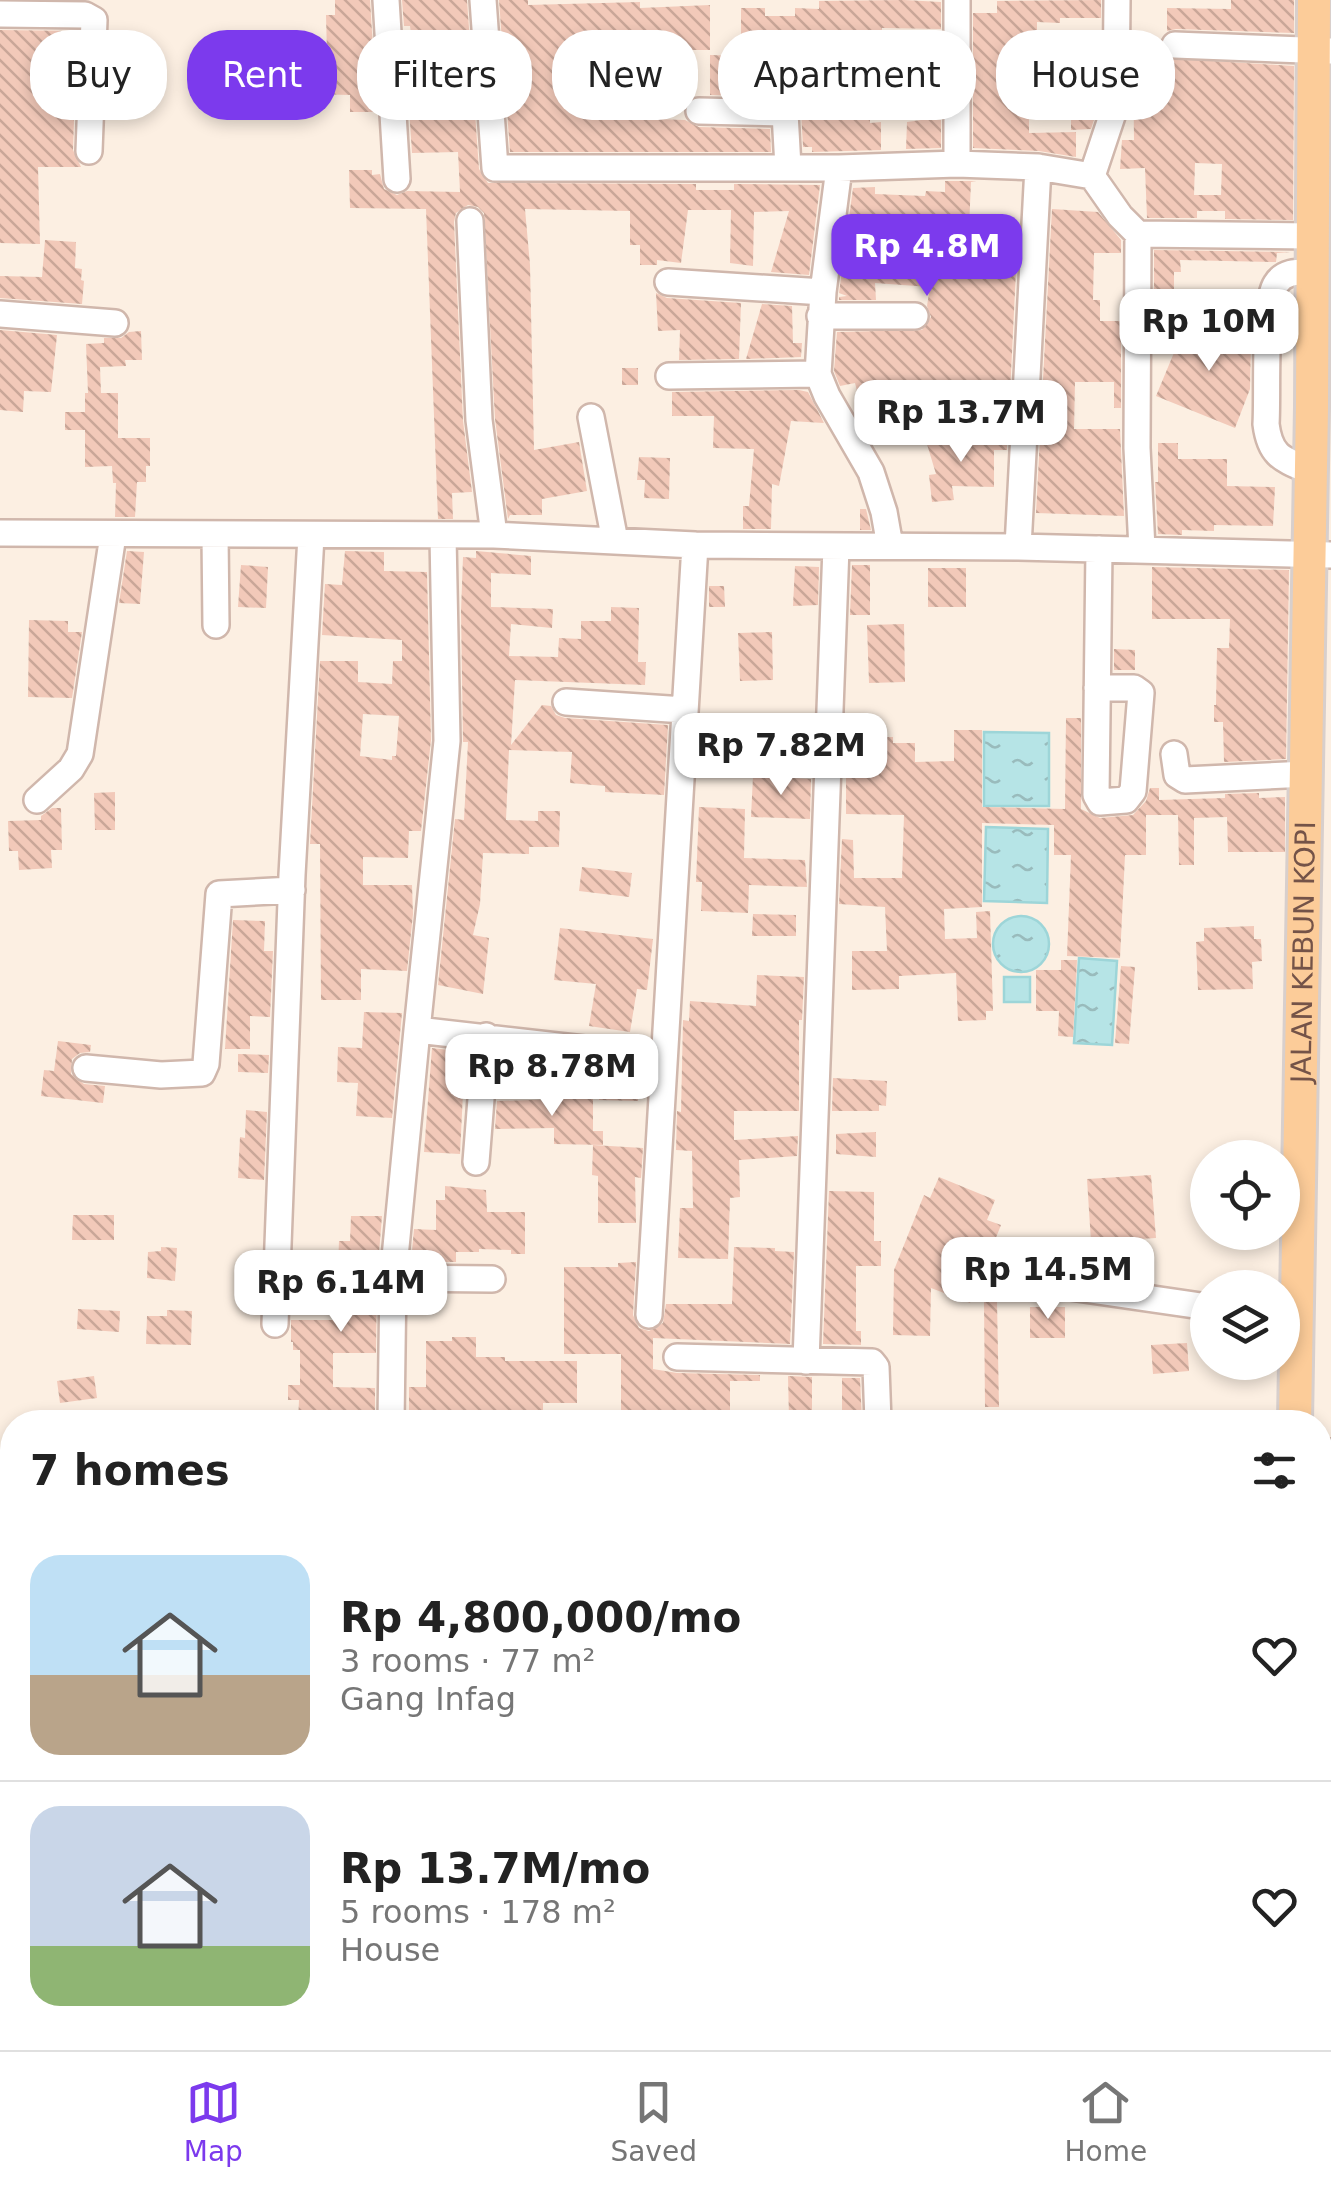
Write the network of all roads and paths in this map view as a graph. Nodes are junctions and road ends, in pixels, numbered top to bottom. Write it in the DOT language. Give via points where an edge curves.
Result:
graph roads {
  1 [pos="386,0"];
  2 [pos="484,0"];
  3 [pos="957,0"];
  4 [pos="1117,0"];
  5 [pos="1314,0"];
  6 [pos="0,14"];
  7 [pos="956,30"];
  8 [pos="1176,45"];
  9 [pos="1322,51"];
  10 [pos="699,111"];
  11 [pos="956,120"];
  12 [pos="89,151"];
  13 [pos="957,164"];
  14 [pos="1038,167"];
  15 [pos="788,168"];
  16 [pos="839,168"];
  17 [pos="1092,176"];
  18 [pos="396,179"];
  19 [pos="470,221"];
  20 [pos="1318,230"];
  21 [pos="1138,234"];
  22 [pos="1311,272"];
  23 [pos="668,282"];
  24 [pos="822,304"];
  25 [pos="0,314"];
  26 [pos="915,316"];
  27 [pos="115,323"];
  28 [pos="818,374"];
  29 [pos="669,376"];
  30 [pos="1322,407"];
  31 [pos="591,417"];
  32 [pos="944,426"];
  33 [pos="1022,426"];
  34 [pos="1310,471"];
  35 [pos="0,533"];
  36 [pos="215,535"];
  37 [pos="494,535"];
  38 [pos="112,536"];
  39 [pos="311,536"];
  40 [pos="443,536"];
  41 [pos="615,541"];
  42 [pos="694,546"];
  43 [pos="890,546"];
  44 [pos="836,547"];
  45 [pos="1018,547"];
  46 [pos="1099,549"];
  47 [pos="1142,549"];
  48 [pos="1320,555"];
  49 [pos="216,625"];
  50 [pos="1097,688"];
  51 [pos="566,702"];
  52 [pos="684,710"];
  53 [pos="1174,754"];
  54 [pos="1306,774"];
  55 [pos="37,800"];
  56 [pos="292,890"];
  57 [pos="417,1030"];
  58 [pos="486,1036"];
  59 [pos="664,1058"];
  60 [pos="86,1068"];
  61 [pos="476,1162"];
  62 [pos="1291,1270"];
  63 [pos="995,1276"];
  64 [pos="393,1278"];
  65 [pos="492,1279"];
  66 [pos="1190,1304"];
  67 [pos="649,1315"];
  68 [pos="275,1324"];
  69 [pos="677,1357"];
  70 [pos="806,1361"];
  71 [pos="1293,1380"];
  72 [pos="391,1410"];
  73 [pos="878,1410"];
  74 [pos="1294,1410"];
  1 -- 18 [label="street"];
  2 -- 15 [label="street" via="496,168"];
  3 -- 7 [label="street"];
  4 -- 17 [label="street" via="1116,104"];
  5 -- 9 [label="main road, JALAN KEBUN KOPI"];
  6 -- 12 [label="street" via="94,20"];
  8 -- 9 [label="street"];
  9 -- 20 [label="main road, JALAN KEBUN KOPI"];
  10 -- 15 [label="street" via="785,113"];
  11 -- 13 [label="street"];
  13 -- 14 [label="street"];
  13 -- 16 [label="street"];
  14 -- 17 [label="street"];
  14 -- 33 [label="street"];
  15 -- 16 [label="street"];
  16 -- 24 [label="street"];
  17 -- 21 [label="street"];
  19 -- 37 [label="street" via="479,420"];
  20 -- 21 [label="street"];
  20 -- 22 [label="main road, JALAN KEBUN KOPI"];
  21 -- 47 [label="street"];
  22 -- 30 [label="main road, JALAN KEBUN KOPI"];
  22 -- 34 [label="street" via="1284,276 1268,308 1266,424 1280,458"];
  23 -- 24 [label="street"];
  24 -- 26 [label="street"];
  24 -- 28 [label="street"];
  25 -- 27 [label="street"];
  28 -- 29 [label="street"];
  28 -- 43 [label="street" via="871,472"];
  30 -- 34 [label="main road, JALAN KEBUN KOPI"];
  31 -- 41 [label="street"];
  32 -- 33 [label="street"];
  33 -- 45 [label="street"];
  34 -- 48 [label="main road, JALAN KEBUN KOPI"];
  35 -- 38 [label="street"];
  36 -- 38 [label="street"];
  36 -- 39 [label="street"];
  36 -- 49 [label="street"];
  37 -- 40 [label="street"];
  37 -- 41 [label="street"];
  38 -- 55 [label="street" via="80,754"];
  39 -- 40 [label="street"];
  39 -- 56 [label="street"];
  40 -- 57 [label="street" via="447,741"];
  41 -- 42 [label="street"];
  42 -- 44 [label="street"];
  42 -- 52 [label="street"];
  43 -- 44 [label="street"];
  43 -- 45 [label="street"];
  44 -- 70 [label="street"];
  45 -- 46 [label="street"];
  46 -- 47 [label="street"];
  46 -- 50 [label="street"];
  47 -- 48 [label="street"];
  48 -- 54 [label="main road, JALAN KEBUN KOPI"];
  51 -- 52 [label="street"];
  52 -- 59 [label="street"];
  53 -- 54 [label="street" via="1177,775 1186,780"];
  54 -- 62 [label="main road, JALAN KEBUN KOPI"];
  56 -- 60 [label="street" via="219,894 202,1073"];
  56 -- 68 [label="street"];
  57 -- 58 [label="street"];
  57 -- 64 [label="street"];
  58 -- 59 [label="street"];
  58 -- 61 [label="street"];
  59 -- 67 [label="street"];
  63 -- 66 [label="street"];
  64 -- 65 [label="street"];
  64 -- 72 [label="street"];
  69 -- 70 [label="street"];
  70 -- 73 [label="street" via="872,1362"];
  71 -- 74 [label="main road, JALAN KEBUN KOPI"];
}
